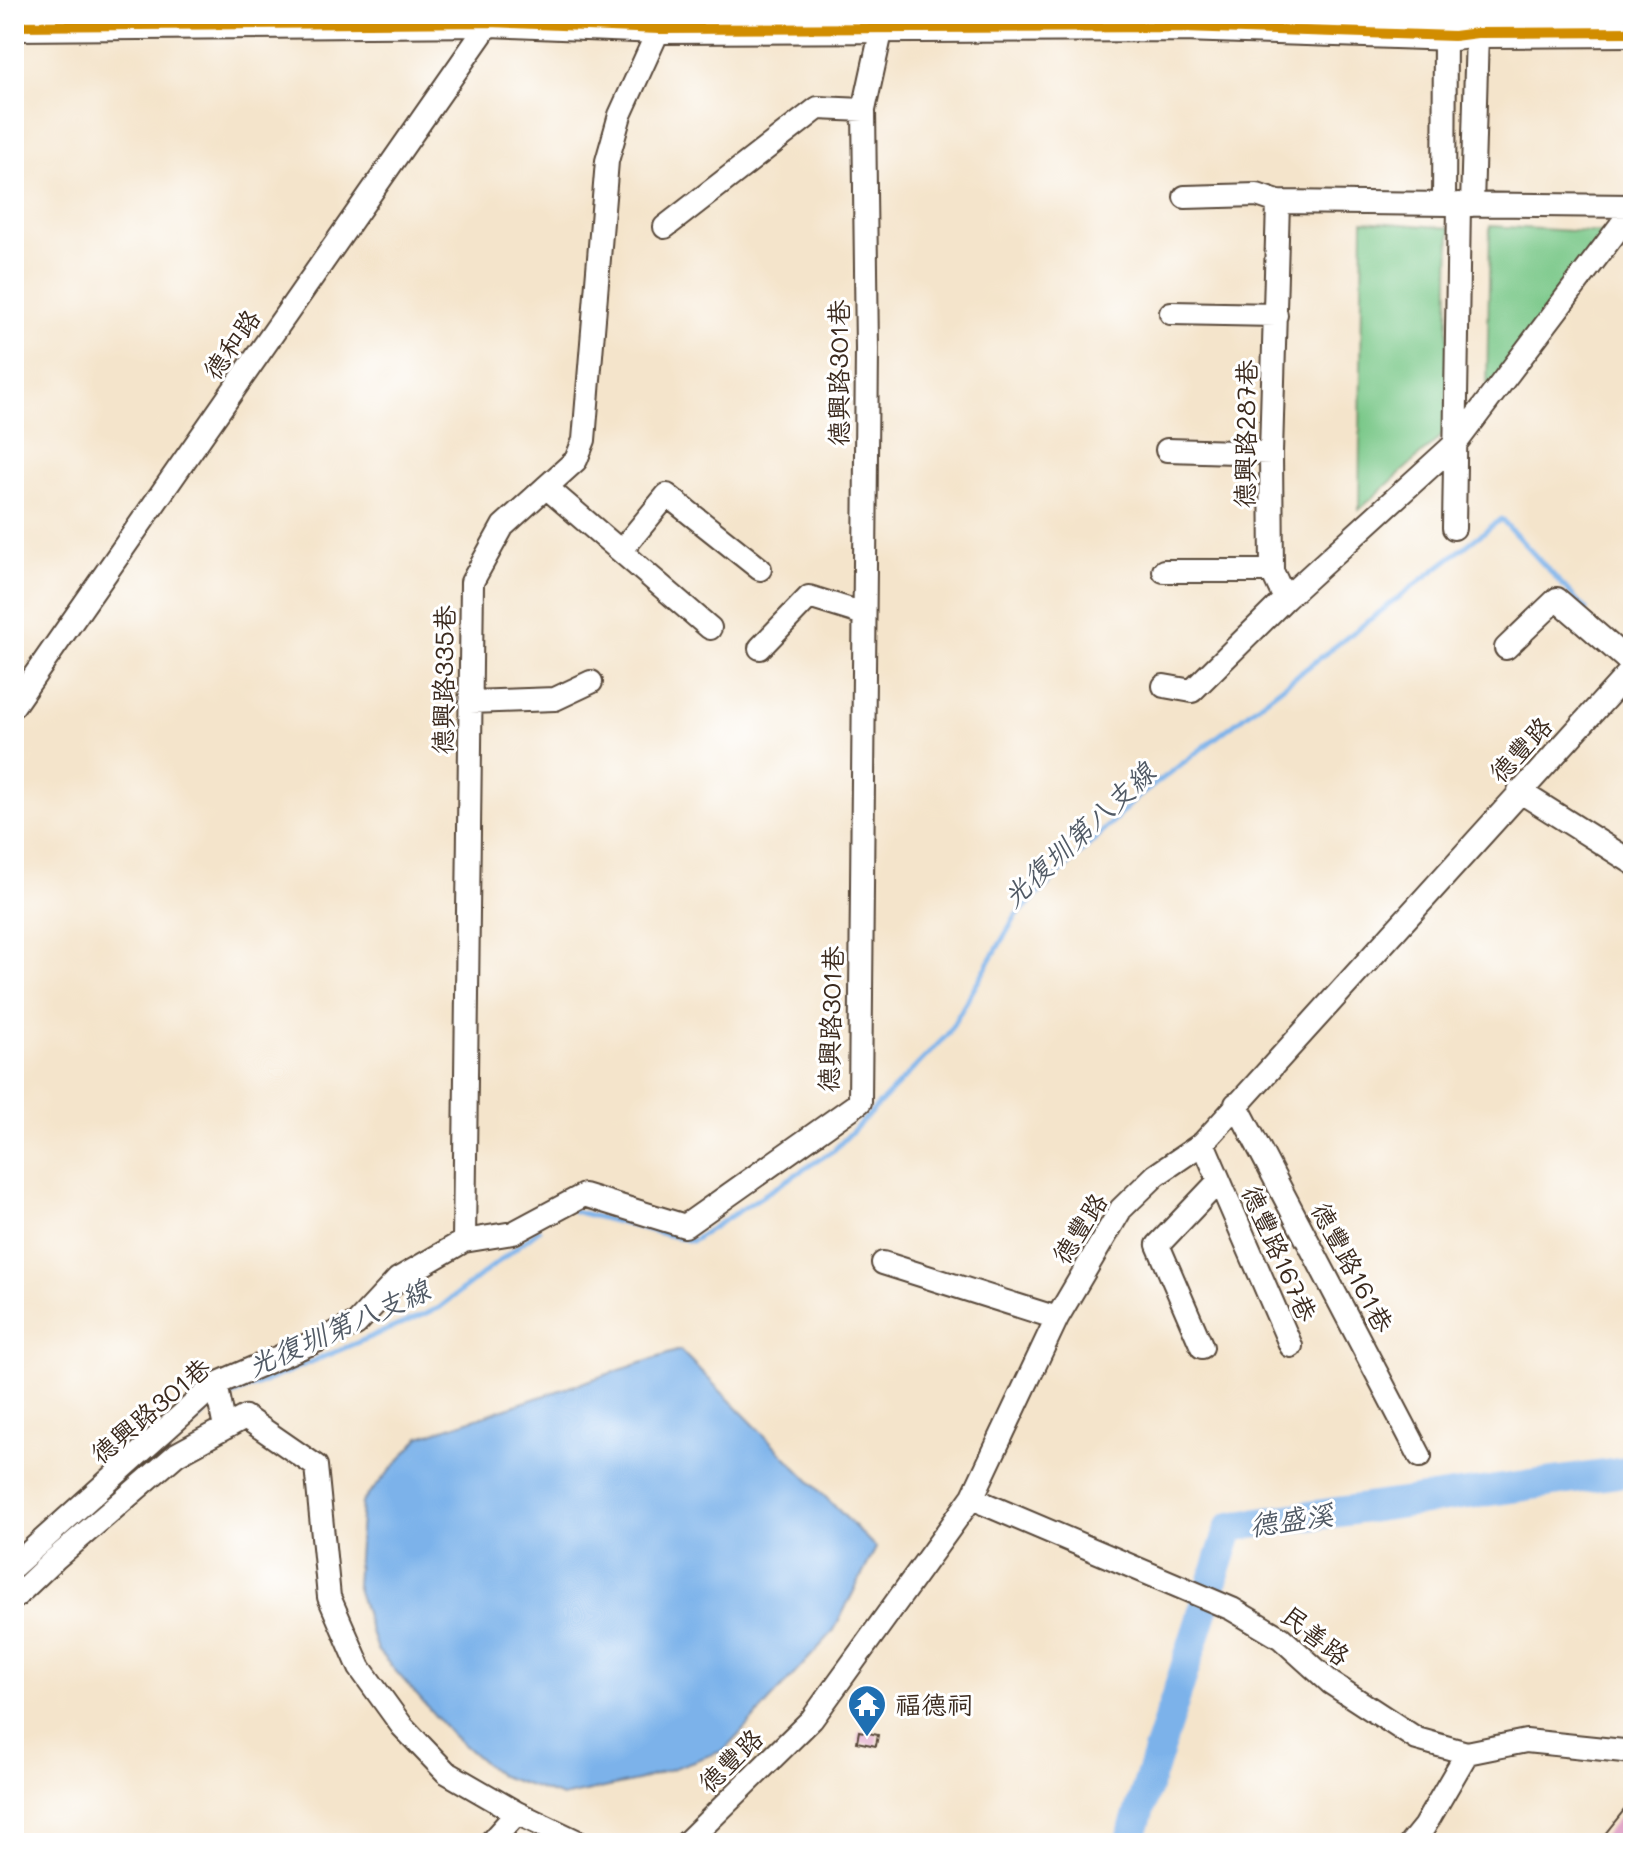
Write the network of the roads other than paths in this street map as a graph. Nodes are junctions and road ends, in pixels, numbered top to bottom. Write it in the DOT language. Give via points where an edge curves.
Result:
graph roads {
  1 [pos="491,18"];
  2 [pos="883,20"];
  3 [pos="1187,20"];
  4 [pos="1480,24"];
  5 [pos="14,26"];
  6 [pos="659,29"];
  7 [pos="1633,32"];
  8 [pos="1445,35"];
  9 [pos="864,110"];
  10 [pos="1185,197"];
  11 [pos="1278,202"];
  12 [pos="1458,204"];
  13 [pos="1633,207"];
  14 [pos="665,227"];
  15 [pos="1171,313"];
  16 [pos="1276,315"];
  17 [pos="1456,443"];
  18 [pos="1167,450"];
  19 [pos="1271,453"];
  20 [pos="546,487"];
  21 [pos="1454,528"];
  22 [pos="621,551"];
  23 [pos="760,569"];
  24 [pos="1164,571"];
  25 [pos="1272,571"];
  26 [pos="1285,599"];
  27 [pos="864,614"];
  28 [pos="710,628"];
  29 [pos="760,648"];
  30 [pos="1506,648"];
  31 [pos="1633,666"];
  32 [pos="591,682"];
  33 [pos="1164,686"];
  34 [pos="470,702"];
  35 [pos="14,705"];
  36 [pos="1519,791"];
  37 [pos="1633,863"];
  38 [pos="1236,1104"];
  39 [pos="1203,1143"];
  40 [pos="1218,1182"];
  41 [pos="464,1241"];
  42 [pos="883,1263"];
  43 [pos="1057,1318"];
  44 [pos="1291,1346"];
  45 [pos="1202,1347"];
  46 [pos="216,1384"];
  47 [pos="225,1428"];
  48 [pos="1420,1456"];
  49 [pos="973,1496"];
  50 [pos="14,1566"];
  51 [pos="14,1598"];
  52 [pos="1633,1752"];
  53 [pos="1467,1753"];
  54 [pos="517,1813"];
  55 [pos="490,1843"];
  56 [pos="580,1843"];
  57 [pos="686,1843"];
  58 [pos="1411,1843"];
  1 -- 5 [label="main road"];
  1 -- 6 [label="main road"];
  1 -- 35 [label="street, 德和路"];
  2 -- 3 [label="main road"];
  2 -- 6 [label="main road"];
  2 -- 9 [label="street, 德興路301巷"];
  3 -- 8 [label="main road"];
  4 -- 7 [label="main road"];
  4 -- 8 [label="main road"];
  4 -- 12 [label="street"];
  6 -- 20 [label="street, 德興路335巷" via="620,115 607,161 584,440 576,460"];
  8 -- 12 [label="street"];
  9 -- 14 [label="street" via="818,108"];
  9 -- 27 [label="street, 德興路301巷"];
  10 -- 11 [label="street" via="1257,195"];
  11 -- 12 [label="street"];
  11 -- 16 [label="street, 德興路287巷"];
  12 -- 13 [label="street"];
  12 -- 17 [label="street"];
  13 -- 17 [label="street"];
  15 -- 16 [label="street"];
  16 -- 19 [label="street, 德興路287巷"];
  17 -- 21 [label="street"];
  17 -- 26 [label="street"];
  18 -- 19 [label="street"];
  19 -- 25 [label="street, 德興路287巷"];
  20 -- 22 [label="street"];
  20 -- 34 [label="street, 德興路335巷" via="503,526 472,582"];
  22 -- 23 [label="street" via="667,495"];
  22 -- 28 [label="street"];
  24 -- 25 [label="street"];
  25 -- 26 [label="street, 德興路287巷"];
  26 -- 33 [label="street" via="1192,691"];
  27 -- 29 [label="street" via="809,597"];
  27 -- 41 [label="street, 德興路301巷" via="860,1102 685,1226 584,1195 513,1233"];
  30 -- 31 [label="street" via="1557,599"];
  31 -- 36 [label="street, 德豐路"];
  32 -- 34 [label="street" via="555,699"];
  34 -- 41 [label="street, 德興路335巷"];
  36 -- 37 [label="street"];
  36 -- 38 [label="street, 德豐路"];
  38 -- 39 [label="street, 德豐路"];
  38 -- 48 [label="street, 德豐路161巷"];
  39 -- 40 [label="street, 德豐路167巷"];
  39 -- 43 [label="street, 德豐路" via="1156,1175 1121,1209"];
  40 -- 44 [label="street, 德豐路167巷"];
  40 -- 45 [label="street, 德豐路167巷" via="1158,1245"];
  41 -- 46 [label="street, 德興路301巷" via="398,1279 356,1324"];
  42 -- 43 [label="street"];
  43 -- 49 [label="street, 德豐路"];
  46 -- 47 [label="street"];
  46 -- 50 [label="street, 德興路301巷"];
  47 -- 51 [label="street" via="177,1454"];
  47 -- 54 [label="street" via="245,1417 316,1466 329,1597 360,1668 402,1726 446,1772"];
  49 -- 53 [label="street, 民善路" via="1222,1604 1281,1638 1331,1683 1417,1739"];
  49 -- 57 [label="street, 德豐路" via="812,1719"];
  52 -- 53 [label="street, 民善路" via="1526,1741"];
  53 -- 58 [label="street"];
  54 -- 55 [label="street"];
  54 -- 56 [label="street"];
}
